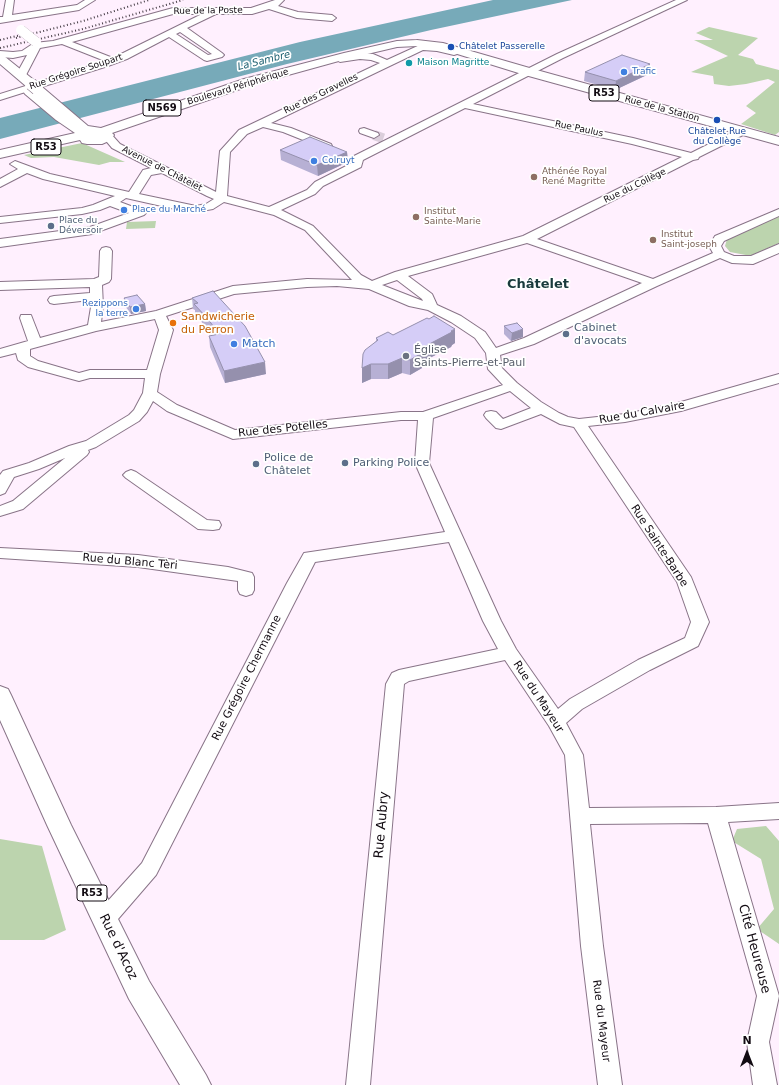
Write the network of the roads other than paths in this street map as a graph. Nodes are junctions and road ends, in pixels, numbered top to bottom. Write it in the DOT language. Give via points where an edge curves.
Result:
graph roads {
  1 [pos="10,0"];
  2 [pos="91,0"];
  3 [pos="280,0"];
  4 [pos="683,0"];
  5 [pos="270,6"];
  6 [pos="216,11"];
  7 [pos="332,18"];
  8 [pos="4,19"];
  9 [pos="181,28"];
  10 [pos="170,34"];
  11 [pos="62,41"];
  12 [pos="200,42"];
  13 [pos="37,44"];
  14 [pos="430,44"];
  15 [pos="187,45"];
  16 [pos="0,54"];
  17 [pos="471,55"];
  18 [pos="0,58"];
  19 [pos="113,61"];
  20 [pos="330,61"];
  21 [pos="387,63"];
  22 [pos="0,66"];
  23 [pos="529,72"];
  24 [pos="248,82"];
  25 [pos="28,85"];
  26 [pos="0,97"];
  27 [pos="464,105"];
  28 [pos="68,122"];
  29 [pos="261,123"];
  30 [pos="743,131"];
  31 [pos="95,137"];
  32 [pos="779,141"];
  33 [pos="337,150"];
  34 [pos="1,154"];
  35 [pos="694,156"];
  36 [pos="15,164"];
  37 [pos="27,168"];
  38 [pos="162,170"];
  39 [pos="147,172"];
  40 [pos="0,184"];
  41 [pos="128,195"];
  42 [pos="221,199"];
  43 [pos="110,202"];
  44 [pos="271,211"];
  45 [pos="779,212"];
  46 [pos="0,220"];
  47 [pos="527,239"];
  48 [pos="0,243"];
  49 [pos="779,248"];
  50 [pos="106,251"];
  51 [pos="720,254"];
  52 [pos="399,275"];
  53 [pos="653,283"];
  54 [pos="371,285"];
  55 [pos="0,286"];
  56 [pos="96,290"];
  57 [pos="54,300"];
  58 [pos="432,307"];
  59 [pos="159,314"];
  60 [pos="26,318"];
  61 [pos="94,327"];
  62 [pos="29,345"];
  63 [pos="0,353"];
  64 [pos="493,353"];
  65 [pos="153,374"];
  66 [pos="779,378"];
  67 [pos="512,386"];
  68 [pos="150,393"];
  69 [pos="542,409"];
  70 [pos="491,415"];
  71 [pos="426,416"];
  72 [pos="579,423"];
  73 [pos="91,444"];
  74 [pos="131,475"];
  75 [pos="0,490"];
  76 [pos="0,511"];
  77 [pos="213,525"];
  78 [pos="454,536"];
  79 [pos="0,553"];
  80 [pos="246,590"];
  81 [pos="509,653"];
  82 [pos="0,695"];
  83 [pos="556,721"];
  84 [pos="779,811"];
  85 [pos="716,815"];
  86 [pos="581,816"];
  87 [pos="105,920"];
  88 [pos="196,1085"];
  89 [pos="358,1085"];
  90 [pos="610,1085"];
  91 [pos="765,1085"];
  1 -- 8 [label="street"];
  2 -- 8 [label="street" via="79,7"];
  3 -- 5 [label="street, Rue de la Poste"];
  4 -- 23 [label="street"];
  5 -- 6 [label="street, Rue de la Poste" via="252,11"];
  5 -- 7 [label="street" via="297,15"];
  6 -- 9 [label="street, Rue Grégoire Soupart"];
  6 -- 11 [label="street, Rue de la Poste" via="173,11"];
  8 -- 13 [label="street, bridge"];
  9 -- 10 [label="street, Rue Grégoire Soupart"];
  9 -- 12 [label="street"];
  10 -- 15 [label="street"];
  10 -- 19 [label="street, Rue Grégoire Soupart"];
  11 -- 13 [label="street, Rue de la Poste"];
  11 -- 19 [label="street"];
  12 -- 15 [label="street"];
  12 -- 15 [label="street" via="220,55 207,58"];
  13 -- 16 [label="street, Rue de la Poste" via="25,53"];
  13 -- 25 [label="street"];
  14 -- 17 [label="main road, Rue de la Station / R53"];
  14 -- 20 [label="main road, Boulevard Périphérique / R53" via="397,44"];
  17 -- 21 [label="street, Rue des Gravelles" via="422,47"];
  17 -- 23 [label="main road, Rue de la Station / R53"];
  18 -- 25 [label="main road, Avenue de Châtelet / N569"];
  19 -- 26 [label="street, Rue Grégoire Soupart"];
  20 -- 21 [label="street" via="360,56"];
  20 -- 24 [label="main road, Boulevard Périphérique / R53"];
  21 -- 29 [label="street, Rue des Gravelles"];
  22 -- 25 [label="main road, Avenue de Châtelet / N569"];
  23 -- 27 [label="street"];
  23 -- 30 [label="main road, Rue de la Station / R53"];
  24 -- 28 [label="main road, N569" via="110,125 90,126"];
  24 -- 31 [label="main road, Boulevard Périphérique / R53" via="108,130"];
  25 -- 28 [label="main road, Avenue de Châtelet / N569"];
  27 -- 35 [label="street, Rue Paulus"];
  27 -- 44 [label="street" via="354,157 356,166"];
  28 -- 31 [label="main road, Avenue de Châtelet / N569"];
  28 -- 34 [label="main road" via="67,132 61,136"];
  29 -- 33 [label="street" via="287,130"];
  29 -- 42 [label="street, Rue des Gravelles" via="243,132 225,151"];
  30 -- 32 [label="main road, Rue de la Station / R53"];
  30 -- 35 [label="street, Rue du Collège"];
  31 -- 34 [label="main road, Boulevard Périphérique / R53"];
  31 -- 38 [label="street, Avenue de Châtelet"];
  31 -- 39 [label="street, Avenue de Châtelet" via="139,163"];
  35 -- 47 [label="street, Rue du Collège"];
  36 -- 37 [label="street"];
  37 -- 40 [label="street"];
  37 -- 41 [label="street" via="47,176"];
  38 -- 39 [label="street"];
  38 -- 42 [label="street, Avenue de Châtelet"];
  39 -- 41 [label="street" via="139,188"];
  41 -- 42 [label="street" via="196,209 209,207"];
  41 -- 43 [label="street"];
  42 -- 44 [label="street"];
  43 -- 46 [label="street" via="82,211"];
  43 -- 48 [label="street" via="140,213 92,230"];
  44 -- 54 [label="street" via="309,228 357,278"];
  45 -- 51 [label="street" via="719,239 715,246"];
  47 -- 52 [label="street, Rue du Collège"];
  47 -- 53 [label="street"];
  49 -- 51 [label="street" via="753,260 732,259"];
  50 -- 56 [label="street" via="105,279"];
  51 -- 53 [label="street"];
  52 -- 54 [label="street, Rue du Collège"];
  52 -- 58 [label="street" via="428,297"];
  53 -- 64 [label="street" via="528,341"];
  54 -- 58 [label="street" via="413,303"];
  54 -- 59 [label="street" via="307,283 233,290"];
  55 -- 56 [label="street"];
  56 -- 57 [label="street"];
  56 -- 61 [label="street"];
  58 -- 64 [label="street, Rue du Calvaire" via="480,335"];
  59 -- 61 [label="street"];
  59 -- 65 [label="street" via="166,330"];
  60 -- 62 [label="street"];
  61 -- 62 [label="street"];
  62 -- 63 [label="street"];
  62 -- 65 [label="street" via="23,357 33,364 79,377 90,374"];
  64 -- 67 [label="street, Rue du Calvaire" via="496,369"];
  65 -- 68 [label="street"];
  66 -- 72 [label="street, Rue du Calvaire" via="676,408 625,418"];
  67 -- 69 [label="street, Rue du Calvaire"];
  67 -- 71 [label="street"];
  68 -- 71 [label="street, Rue des Potelles" via="172,408 233,435 401,416"];
  68 -- 73 [label="street" via="134,418"];
  69 -- 70 [label="street" via="501,425"];
  69 -- 72 [label="street, Rue du Calvaire" via="565,421"];
  71 -- 78 [label="street, Rue du Mayeur" via="422,463"];
  72 -- 83 [label="street, Rue Sainte-Barbe" via="685,581 700,622 692,642 576,704"];
  73 -- 75 [label="street" via="8,474"];
  73 -- 76 [label="street" via="18,505"];
  74 -- 77 [label="street" via="204,526"];
  78 -- 81 [label="street, Rue du Mayeur"];
  78 -- 87 [label="street, Rue Grégoire Chermanne" via="310,557 149,869"];
  79 -- 80 [label="street, Rue du Blanc Tèri" via="138,561 228,572 246,577"];
  81 -- 83 [label="street, Rue du Mayeur"];
  81 -- 89 [label="street, Rue Aubry" via="405,675 398,678 395,684"];
  82 -- 87 [label="main road, Rue d'Acoz / R53"];
  83 -- 86 [label="street, Rue du Mayeur" via="574,755"];
  84 -- 85 [label="street"];
  85 -- 86 [label="street"];
  85 -- 91 [label="street, Cité Heureuse" via="768,996 758,1042"];
  86 -- 90 [label="street, Rue du Mayeur" via="592,946"];
  87 -- 88 [label="main road, Rue d'Acoz / R53" via="140,990"];
}
